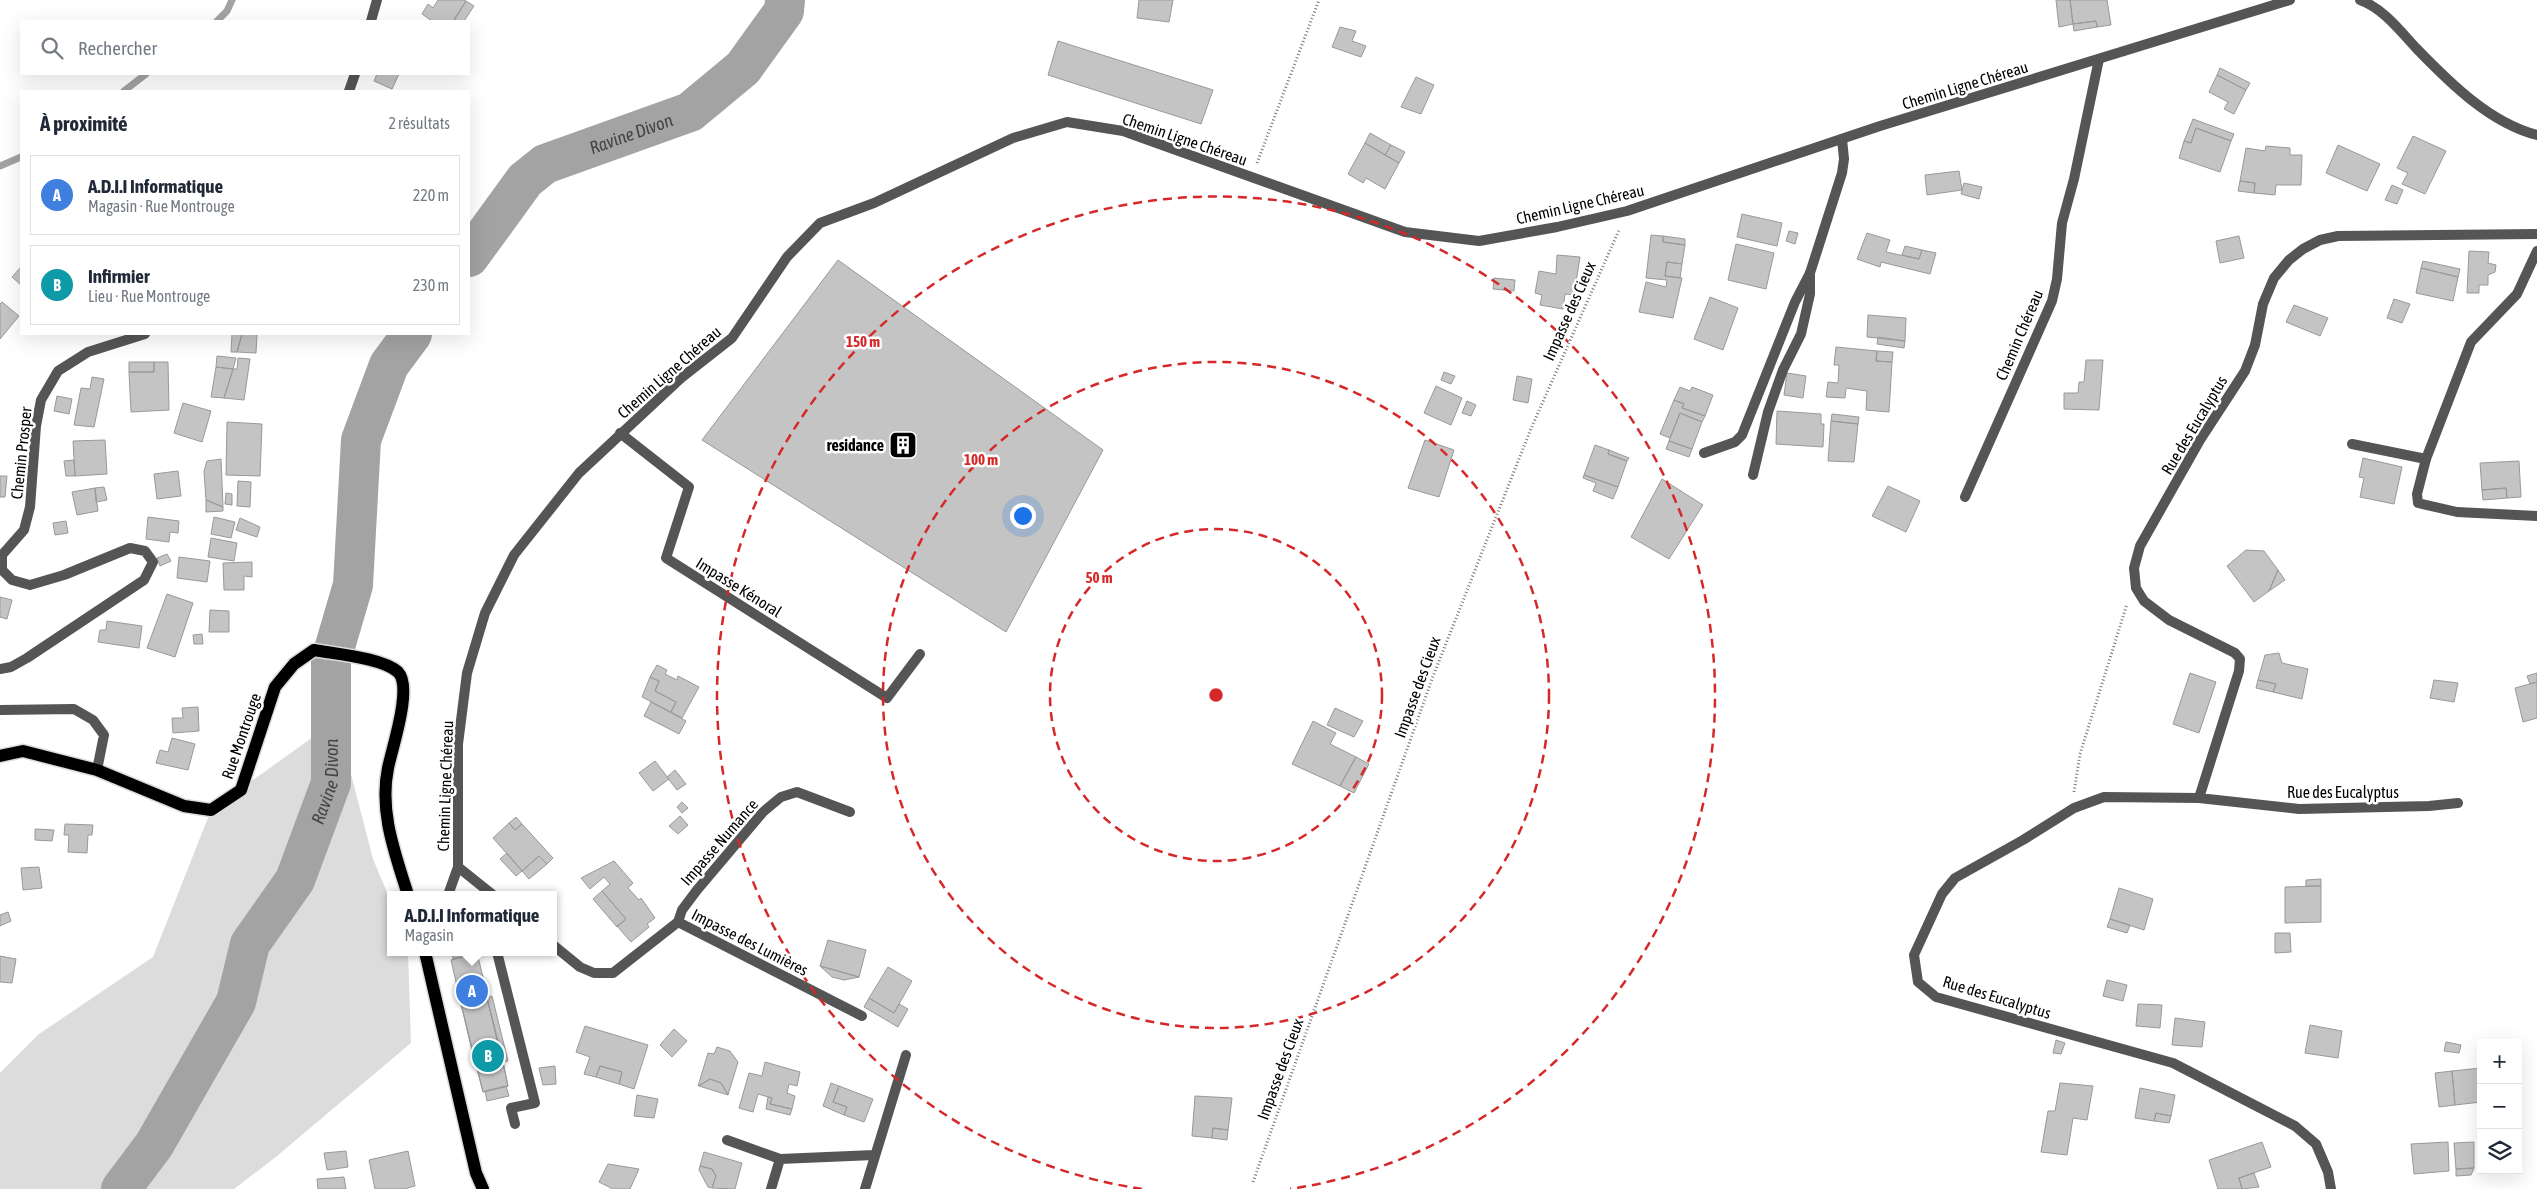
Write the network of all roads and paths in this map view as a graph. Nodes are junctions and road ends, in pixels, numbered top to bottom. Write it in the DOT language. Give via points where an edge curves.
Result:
graph roads {
  1 [pos="377,0"];
  2 [pos="1319,0"];
  3 [pos="2290,0"];
  4 [pos="2360,0"];
  5 [pos="371,20"];
  6 [pos="2099,59"];
  7 [pos="355,75"];
  8 [pos="349,90"];
  9 [pos="2537,135"];
  10 [pos="1842,139"];
  11 [pos="1252,178"];
  12 [pos="1627,211"];
  13 [pos="2537,234"];
  14 [pos="2537,251"];
  15 [pos="1810,273"];
  16 [pos="142,335"];
  17 [pos="620,433"];
  18 [pos="2352,444"];
  19 [pos="1704,453"];
  20 [pos="2426,458"];
  21 [pos="1754,475"];
  22 [pos="1964,497"];
  23 [pos="2537,516"];
  24 [pos="2136,588"];
  25 [pos="920,654"];
  26 [pos="0,669"];
  27 [pos="0,710"];
  28 [pos="0,756"];
  29 [pos="97,770"];
  30 [pos="2198,798"];
  31 [pos="2458,803"];
  32 [pos="2074,808"];
  33 [pos="850,812"];
  34 [pos="458,867"];
  35 [pos="407,891"];
  36 [pos="449,891"];
  37 [pos="487,891"];
  38 [pos="678,922"];
  39 [pos="557,948"];
  40 [pos="426,956"];
  41 [pos="498,956"];
  42 [pos="862,1016"];
  43 [pos="906,1055"];
  44 [pos="515,1124"];
  45 [pos="727,1140"];
  46 [pos="874,1155"];
  47 [pos="780,1159"];
  48 [pos="1253,1182"];
  49 [pos="483,1189"];
  50 [pos="771,1189"];
  51 [pos="865,1189"];
  52 [pos="2331,1189"];
  1 -- 5 [label="street"];
  2 -- 11 [label="path"];
  3 -- 6 [label="street, Chemin Ligne Chéreau"];
  4 -- 9 [label="street" via="2388,18 2445,78 2505,123"];
  6 -- 10 [label="street, Chemin Ligne Chéreau"];
  6 -- 22 [label="street, Chemin Chéreau" via="2062,223 2052,301"];
  7 -- 8 [label="street"];
  10 -- 12 [label="street, Chemin Ligne Chéreau"];
  10 -- 15 [label="street" via="1842,173"];
  11 -- 12 [label="street, Chemin Ligne Chéreau" via="1405,232 1479,241"];
  11 -- 17 [label="street, Chemin Ligne Chéreau" via="1123,131 1067,122 1013,138 874,203 820,223 787,257 732,338"];
  12 -- 48 [label="path, Impasse des Cieux" via="1530,431 1432,679"];
  13 -- 24 [label="street, Rue des Eucalyptus" via="2338,236 2320,240 2289,260 2274,278 2263,304 2255,345 2245,371 2200,440 2140,546 2134,568"];
  14 -- 20 [label="street" via="2517,294 2471,342"];
  15 -- 19 [label="street" via="1795,302 1742,435 1735,442"];
  15 -- 21 [label="street" via="1810,294 1801,334 1783,370 1768,412"];
  16 -- 26 [label="street, Chemin Prosper" via="88,352 58,371 41,400 30,507 24,530 2,555 2,570 12,580 30,585 130,548 145,551 153,562 144,580 11,668"];
  17 -- 25 [label="street, Impasse Kénoral" via="689,487 666,558 887,698"];
  17 -- 34 [label="street, Chemin Ligne Chéreau" via="579,473 514,555 485,613 467,674 458,744"];
  18 -- 20 [label="street"];
  20 -- 23 [label="street" via="2417,494 2418,503 2457,512"];
  24 -- 30 [label="street" via="2144,601 2169,620 2240,659 2239,671"];
  24 -- 32 [label="path" via="2125,607 2080,754"];
  27 -- 29 [label="street" via="74,709 81,712 93,720 104,735"];
  28 -- 29 [label="main road, Rue Montrouge" via="23,751"];
  29 -- 35 [label="main road, Rue Montrouge" via="184,806 211,810 241,790 275,687 294,664 314,650 388,665 400,673 404,688 384,804"];
  30 -- 31 [label="street, Rue des Eucalyptus" via="2299,809"];
  30 -- 32 [label="street, Rue des Eucalyptus" via="2104,797"];
  32 -- 52 [label="street, Rue des Eucalyptus" via="1955,878 1942,894 1914,955 1918,982 1936,997 2174,1063 2296,1126 2316,1144 2328,1172"];
  33 -- 38 [label="street, Impasse Numance" via="797,792 781,796 763,812 697,890 682,910"];
  34 -- 36 [label="street, Chemin Ligne Chéreau"];
  34 -- 37 [label="street"];
  38 -- 39 [label="street, Impasse des Lumières" via="613,973 594,973 580,967"];
  38 -- 42 [label="street, Impasse des Lumières"];
  40 -- 49 [label="main road" via="476,1173"];
  41 -- 44 [label="street" via="535,1103 511,1108"];
  43 -- 46 [label="street"];
  45 -- 47 [label="street"];
  46 -- 47 [label="street"];
  46 -- 51 [label="street"];
  47 -- 50 [label="street"];
}
